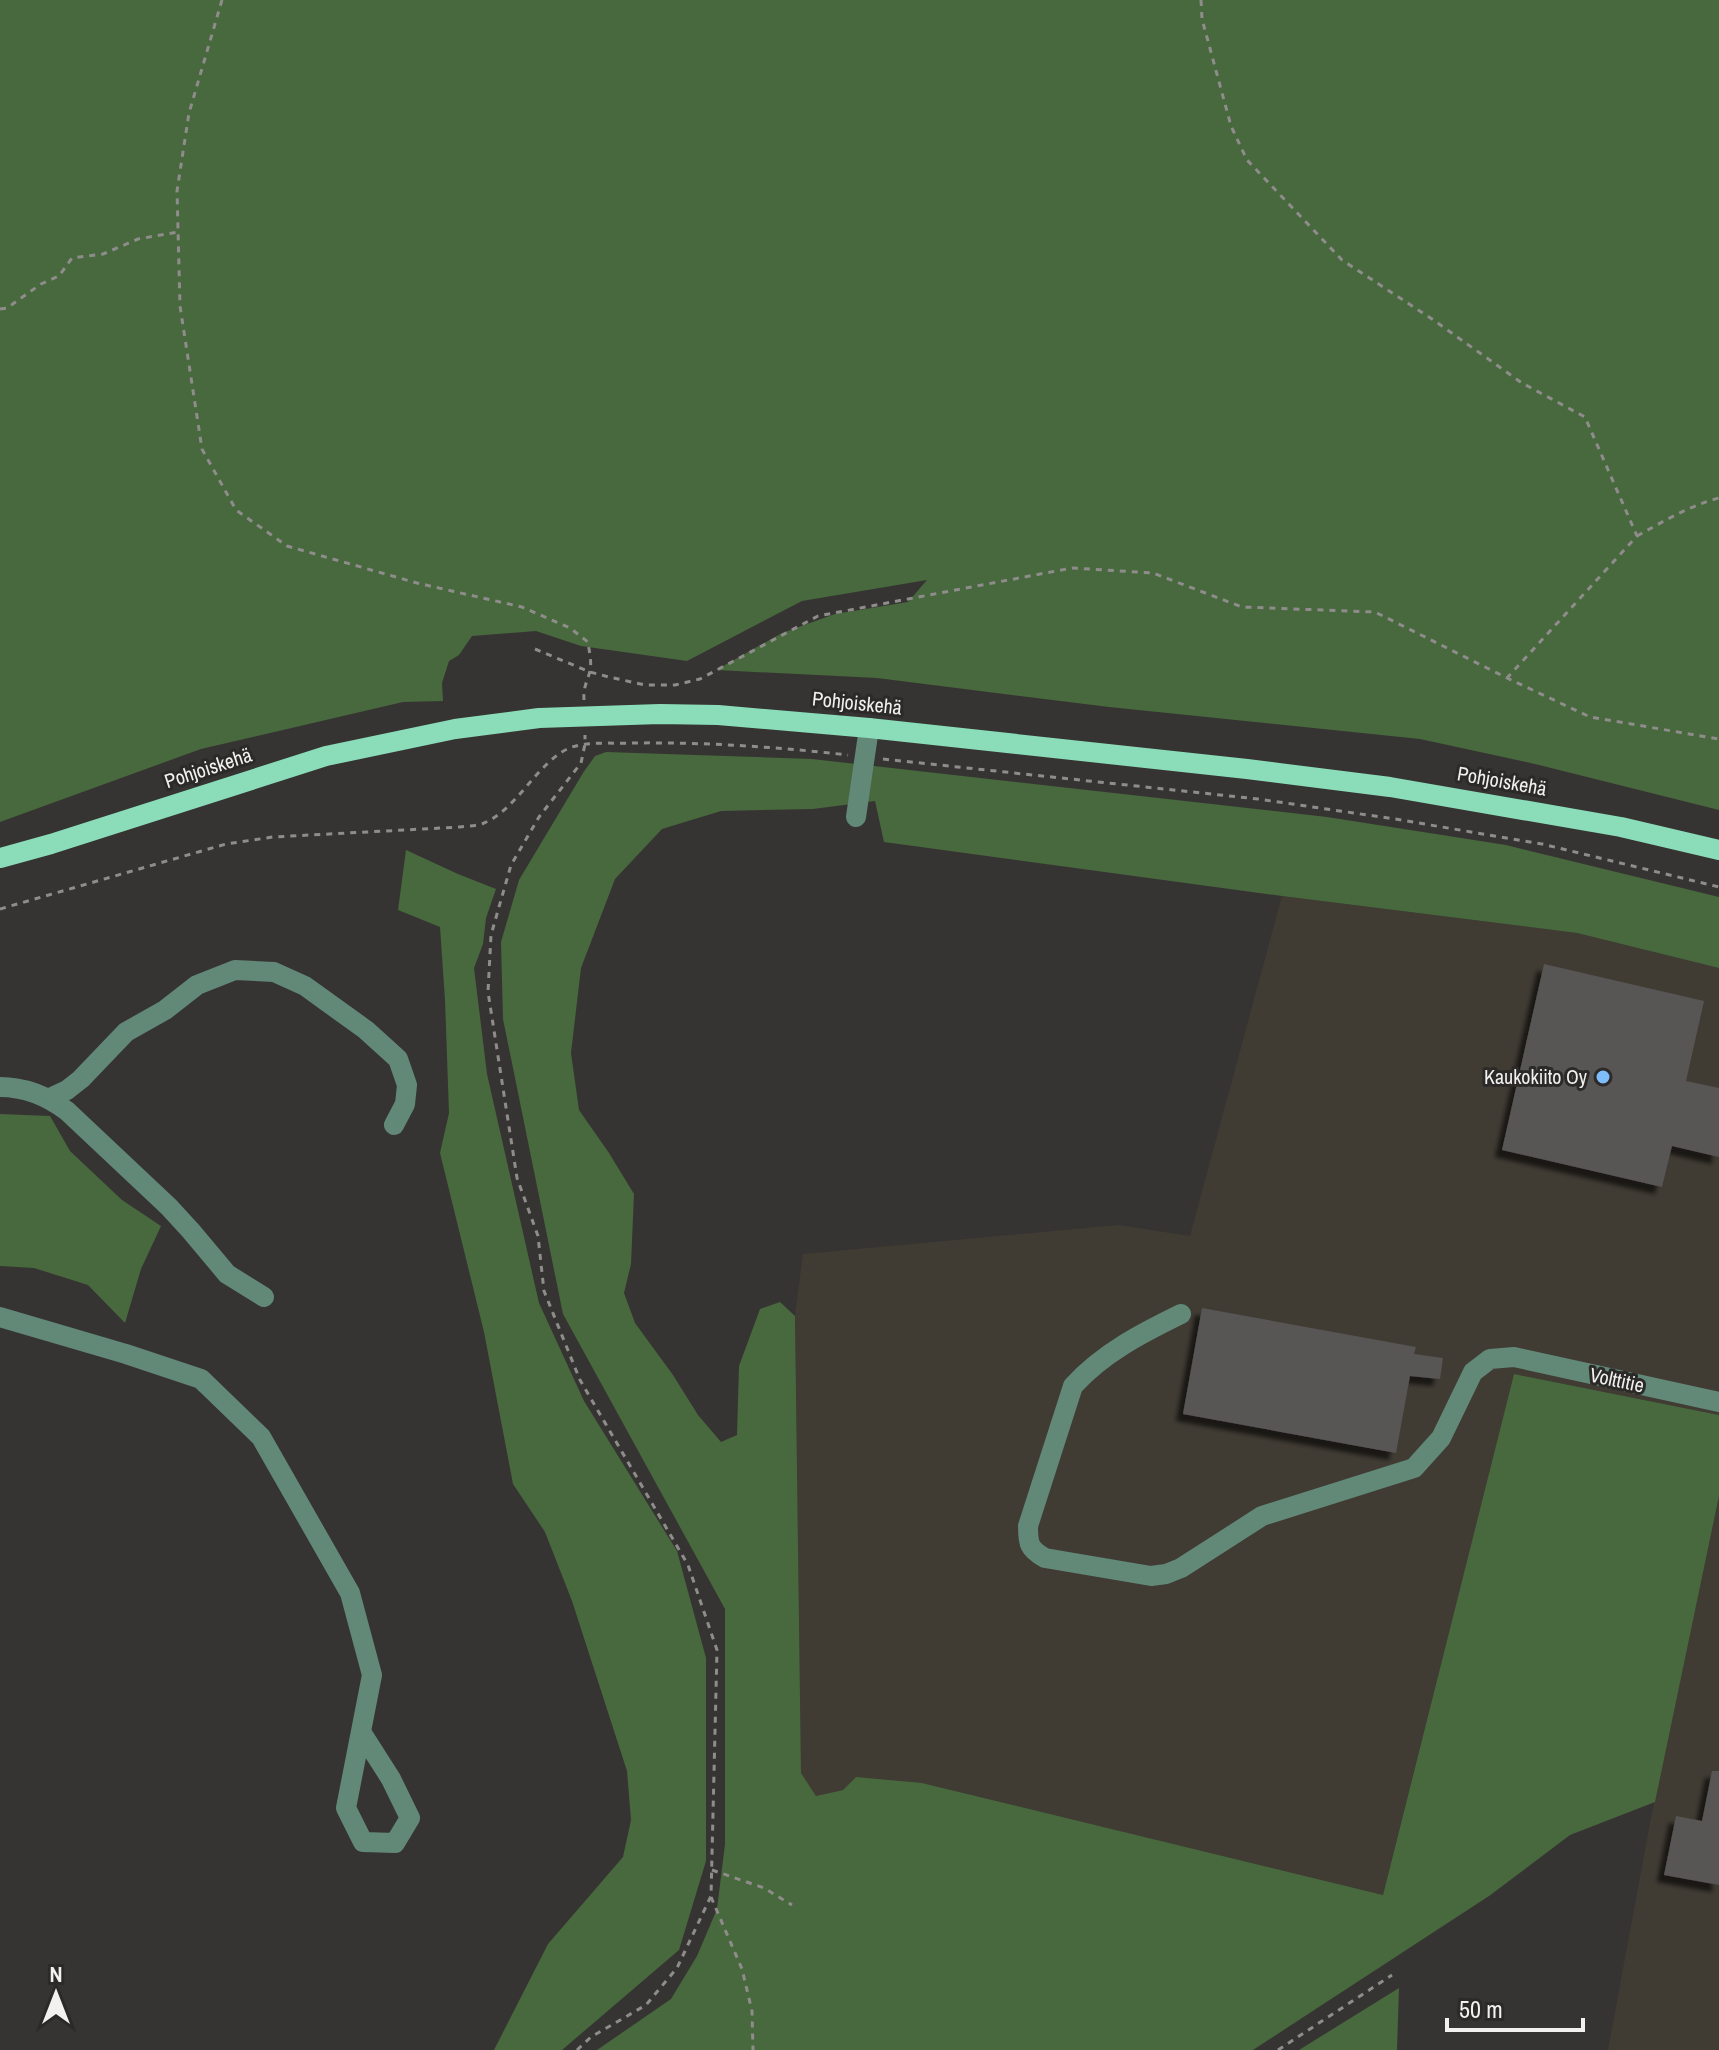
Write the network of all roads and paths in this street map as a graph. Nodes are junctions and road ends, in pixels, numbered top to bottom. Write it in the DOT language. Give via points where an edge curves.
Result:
graph roads {
  1 [pos="222,0"];
  2 [pos="1201,0"];
  3 [pos="178,232"];
  4 [pos="0,309"];
  5 [pos="1719,498"];
  6 [pos="1637,536"];
  7 [pos="535,649"];
  8 [pos="590,672"];
  9 [pos="1507,678"];
  10 [pos="869,728"];
  11 [pos="1719,739"];
  12 [pos="585,744"];
  13 [pos="856,817"];
  14 [pos="1719,850"];
  15 [pos="0,858"];
  16 [pos="0,1087"];
  17 [pos="50,1098"];
  18 [pos="394,1125"];
  19 [pos="264,1297"];
  20 [pos="1181,1314"];
  21 [pos="0,1317"];
  22 [pos="1719,1402"];
  23 [pos="361,1732"];
  24 [pos="712,1870"];
  25 [pos="711,1896"];
  26 [pos="792,1905"];
  27 [pos="1392,1975"];
  28 [pos="577,2050"];
  29 [pos="753,2050"];
  30 [pos="1278,2050"];
  1 -- 3 [label="path" via="189,113 177,191"];
  2 -- 6 [label="path" via="1231,126 1247,160 1342,260 1522,383 1585,417"];
  3 -- 4 [label="path" via="72,258 59,276"];
  3 -- 8 [label="path" via="180,306 202,449 236,510 287,546 522,607 570,628 588,642"];
  5 -- 6 [label="path"];
  6 -- 9 [label="path"];
  7 -- 8 [label="path"];
  8 -- 9 [label="path" via="645,685 675,685 700,679 818,616 1072,568 1153,573 1242,607 1375,612"];
  9 -- 11 [label="path" via="1590,717"];
  10 -- 13 [label="street"];
  10 -- 14 [label="main road, Pohjoiskehä" via="1390,787 1621,827"];
  10 -- 15 [label="main road, Pohjoiskehä" via="660,714 539,718 455,729 326,756"];
  12 -- 24 [label="path" via="581,763 539,817 511,865 491,935 488,992 517,1178 538,1236 544,1291 580,1380 688,1565 717,1650"];
  16 -- 17 [label="street"];
  17 -- 18 [label="street" via="81,1079 126,1032 197,985 235,970 274,972 305,986 398,1059 407,1085"];
  17 -- 19 [label="street" via="169,1207 227,1274"];
  20 -- 22 [label="street, Volttitie" via="1136,1336 1073,1386 1028,1526 1034,1552 1151,1576 1181,1568 1262,1516 1414,1468 1441,1438 1473,1372 1490,1359 1514,1357"];
  21 -- 23 [label="street" via="201,1379 261,1437 350,1593 372,1675"];
  23 -- 23 [label="street" via="410,1818 395,1843 363,1842 346,1808"];
  24 -- 25 [label="path"];
  24 -- 26 [label="path" via="764,1888"];
  25 -- 28 [label="path" via="677,1968 646,2005"];
  25 -- 29 [label="path" via="742,1969 752,2011"];
  27 -- 30 [label="path"];
}
